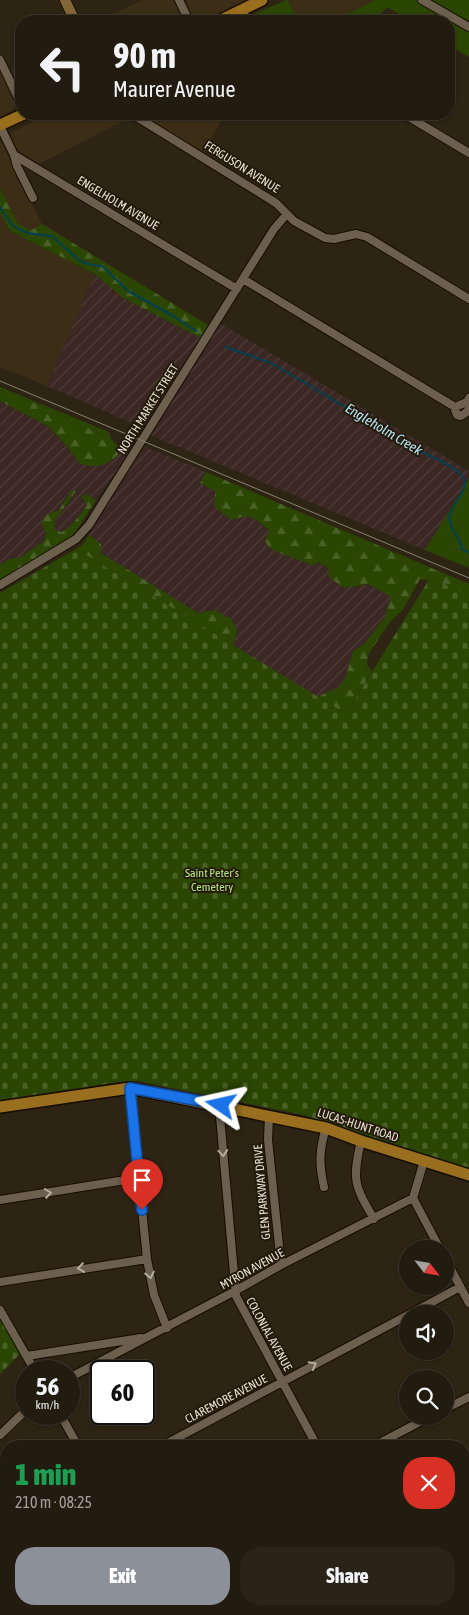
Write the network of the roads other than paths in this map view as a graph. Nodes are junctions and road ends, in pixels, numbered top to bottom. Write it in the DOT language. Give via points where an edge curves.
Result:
graph roads {
  1 [pos="65,0"];
  2 [pos="179,0"];
  3 [pos="262,0"];
  4 [pos="422,0"];
  5 [pos="238,12"];
  6 [pos="72,15"];
  7 [pos="186,15"];
  8 [pos="232,15"];
  9 [pos="243,15"];
  10 [pos="448,15"];
  11 [pos="455,19"];
  12 [pos="469,27"];
  13 [pos="0,60"];
  14 [pos="15,91"];
  15 [pos="15,118"];
  16 [pos="142,120"];
  17 [pos="414,120"];
  18 [pos="0,126"];
  19 [pos="469,153"];
  20 [pos="14,155"];
  21 [pos="33,198"];
  22 [pos="286,214"];
  23 [pos="243,279"];
  24 [pos="237,289"];
  25 [pos="469,299"];
  26 [pos="462,403"];
  27 [pos="0,584"];
  28 [pos="130,1088"];
  29 [pos="219,1105"];
  30 [pos="0,1107"];
  31 [pos="269,1116"];
  32 [pos="326,1128"];
  33 [pos="361,1141"];
  34 [pos="424,1161"];
  35 [pos="469,1175"];
  36 [pos="138,1178"];
  37 [pos="324,1187"];
  38 [pos="413,1198"];
  39 [pos="0,1200"];
  40 [pos="374,1219"];
  41 [pos="435,1240"];
  42 [pos="147,1259"];
  43 [pos="281,1265"];
  44 [pos="454,1275"];
  45 [pos="0,1282"];
  46 [pos="460,1287"];
  47 [pos="235,1292"];
  48 [pos="469,1304"];
  49 [pos="426,1305"];
  50 [pos="0,1310"];
  51 [pos="399,1319"];
  52 [pos="167,1328"];
  53 [pos="148,1337"];
  54 [pos="27,1356"];
  55 [pos="29,1360"];
  56 [pos="80,1372"];
  57 [pos="282,1381"];
  58 [pos="469,1397"];
  59 [pos="454,1404"];
  60 [pos="15,1421"];
  61 [pos="66,1425"];
  62 [pos="414,1425"];
  63 [pos="0,1436"];
  64 [pos="75,1440"];
  65 [pos="173,1440"];
  66 [pos="314,1440"];
  67 [pos="385,1440"];
  1 -- 6 [label="street"];
  2 -- 7 [label="street"];
  3 -- 5 [label="main road"];
  4 -- 10 [label="street"];
  5 -- 8 [label="main road"];
  5 -- 9 [label="street"];
  11 -- 12 [label="street"];
  13 -- 14 [label="street"];
  15 -- 18 [label="main road"];
  16 -- 22 [label="street, FERGUSON AVENUE" via="276,202"];
  17 -- 19 [label="street"];
  18 -- 20 [label="street"];
  20 -- 21 [label="street"];
  20 -- 24 [label="street, ENGELHOLM AVENUE"];
  22 -- 23 [label="street, NORTH MARKET STREET"];
  22 -- 25 [label="street, FERGUSON AVENUE" via="325,238 356,234 367,237"];
  23 -- 24 [label="street, NORTH MARKET STREET"];
  23 -- 26 [label="street"];
  24 -- 27 [label="street, NORTH MARKET STREET" via="89,525 76,539"];
  28 -- 29 [label="main road, LUCAS-HUNT ROAD"];
  28 -- 30 [label="main road, LUCAS-HUNT ROAD"];
  28 -- 36 [label="street"];
  29 -- 31 [label="main road, LUCAS-HUNT ROAD"];
  29 -- 47 [label="street, COLONIAL AVENUE, one-way"];
  31 -- 32 [label="main road, LUCAS-HUNT ROAD"];
  31 -- 43 [label="street, GLEN PARKWAY DRIVE" via="268,1140"];
  32 -- 33 [label="main road, LUCAS-HUNT ROAD"];
  32 -- 37 [label="street" via="319,1166"];
  33 -- 34 [label="main road, LUCAS-HUNT ROAD"];
  33 -- 40 [label="street" via="355,1180"];
  34 -- 35 [label="main road, LUCAS-HUNT ROAD"];
  34 -- 38 [label="street"];
  39 -- 36 [label="street, one-way"];
  36 -- 42 [label="street"];
  38 -- 40 [label="street, MYRON AVENUE"];
  38 -- 41 [label="street"];
  40 -- 43 [label="street, MYRON AVENUE"];
  42 -- 45 [label="street, one-way"];
  42 -- 52 [label="street, one-way" via="154,1295"];
  43 -- 47 [label="street, MYRON AVENUE"];
  44 -- 46 [label="street"];
  46 -- 48 [label="street"];
  46 -- 49 [label="street, CLAREMORE AVENUE"];
  47 -- 52 [label="street, MYRON AVENUE"];
  47 -- 57 [label="street, COLONIAL AVENUE"];
  50 -- 54 [label="street"];
  57 -- 51 [label="street, CLAREMORE AVENUE, one-way"];
  52 -- 53 [label="street, MYRON AVENUE"];
  53 -- 54 [label="street"];
  53 -- 56 [label="street, MYRON AVENUE"];
  54 -- 55 [label="street"];
  57 -- 65 [label="street, CLAREMORE AVENUE"];
  57 -- 66 [label="street, COLONIAL AVENUE"];
  58 -- 59 [label="street"];
  60 -- 63 [label="street"];
  61 -- 64 [label="street"];
  62 -- 67 [label="street"];
}
